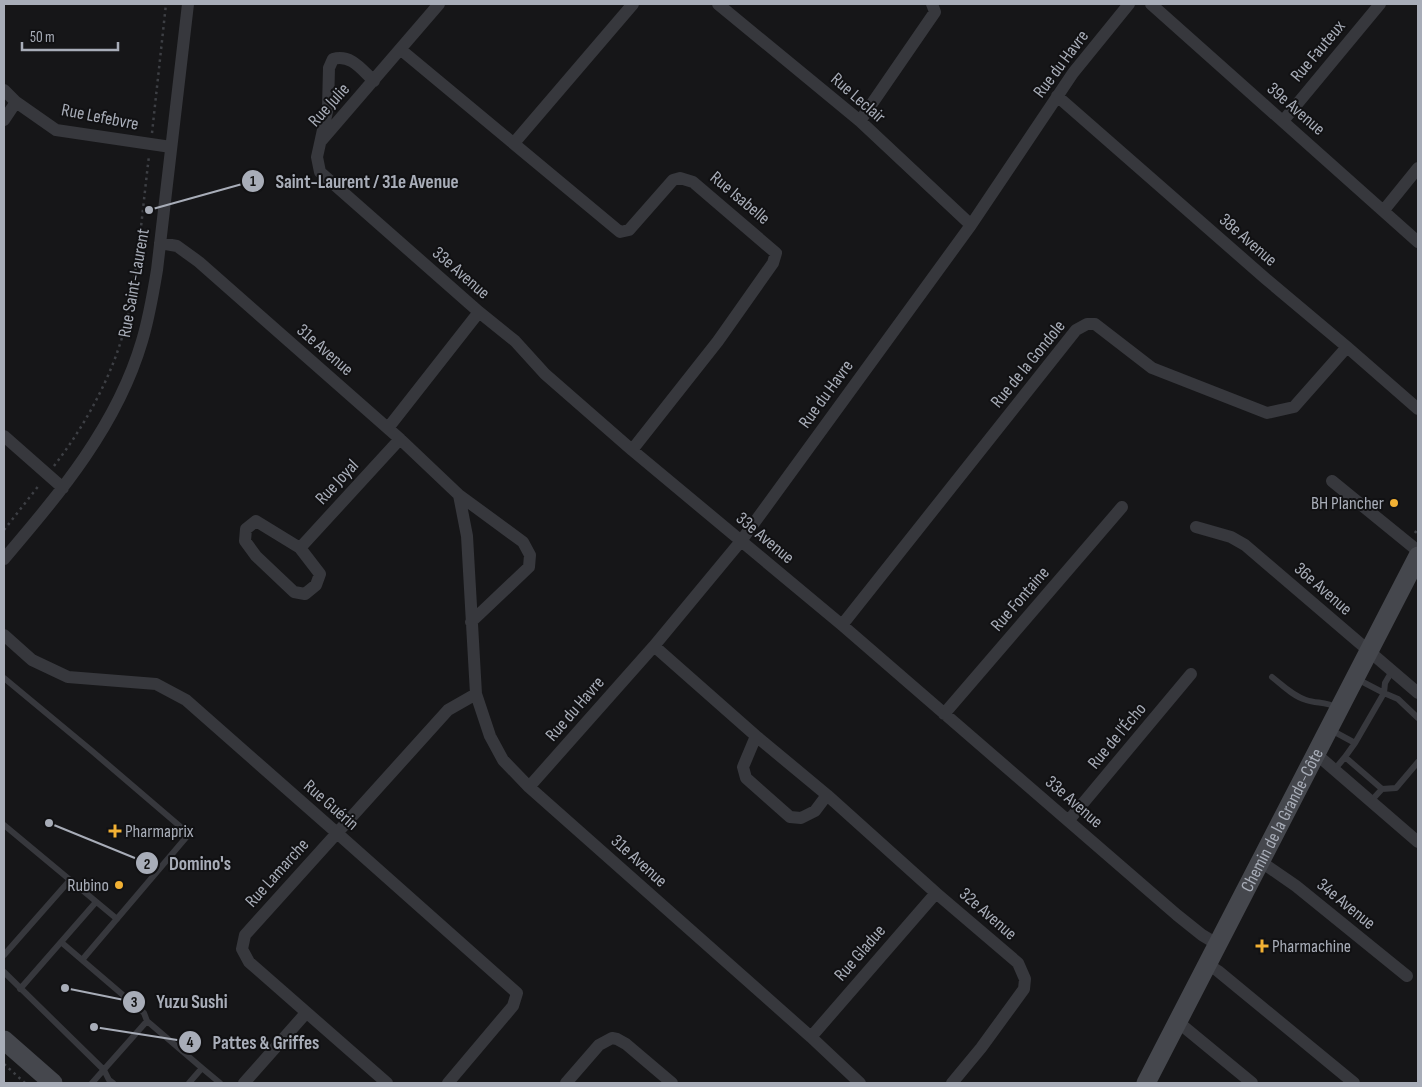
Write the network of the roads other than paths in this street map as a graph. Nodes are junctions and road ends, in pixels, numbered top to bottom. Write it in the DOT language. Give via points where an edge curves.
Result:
graph roads {
  1 [pos="188,4"];
  2 [pos="439,4"];
  3 [pos="633,4"];
  4 [pos="718,4"];
  5 [pos="932,4"];
  6 [pos="1129,4"];
  7 [pos="1151,4"];
  8 [pos="1380,4"];
  9 [pos="400,49"];
  10 [pos="374,81"];
  11 [pos="4,90"];
  12 [pos="1057,96"];
  13 [pos="16,102"];
  14 [pos="4,120"];
  15 [pos="860,121"];
  16 [pos="1283,121"];
  17 [pos="514,142"];
  18 [pos="319,143"];
  19 [pos="171,147"];
  20 [pos="1418,168"];
  21 [pos="1384,210"];
  22 [pos="971,225"];
  23 [pos="1418,242"];
  24 [pos="160,243"];
  25 [pos="479,312"];
  26 [pos="1347,347"];
  27 [pos="1418,408"];
  28 [pos="388,428"];
  29 [pos="4,436"];
  30 [pos="400,439"];
  31 [pos="632,450"];
  32 [pos="1332,480"];
  33 [pos="63,488"];
  34 [pos="459,495"];
  35 [pos="1122,506"];
  36 [pos="1196,527"];
  37 [pos="742,541"];
  38 [pos="300,548"];
  39 [pos="1418,551"];
  40 [pos="1418,556"];
  41 [pos="4,559"];
  42 [pos="471,622"];
  43 [pos="842,626"];
  44 [pos="4,635"];
  45 [pos="654,646"];
  46 [pos="1370,652"];
  47 [pos="1392,671"];
  48 [pos="1191,674"];
  49 [pos="4,678"];
  50 [pos="1272,678"];
  51 [pos="1356,678"];
  52 [pos="1384,693"];
  53 [pos="1418,693"];
  54 [pos="476,694"];
  55 [pos="1339,709"];
  56 [pos="944,714"];
  57 [pos="1418,716"];
  58 [pos="1328,729"];
  59 [pos="756,736"];
  60 [pos="1355,743"];
  61 [pos="1315,753"];
  62 [pos="1345,757"];
  63 [pos="1418,762"];
  64 [pos="1334,769"];
  65 [pos="529,788"];
  66 [pos="1382,789"];
  67 [pos="827,795"];
  68 [pos="1372,801"];
  69 [pos="1069,820"];
  70 [pos="4,825"];
  71 [pos="337,833"];
  72 [pos="1418,842"];
  73 [pos="1260,861"];
  74 [pos="70,880"];
  75 [pos="936,893"];
  76 [pos="96,902"];
  77 [pos="117,919"];
  78 [pos="61,942"];
  79 [pos="1217,944"];
  80 [pos="4,955"];
  81 [pos="82,960"];
  82 [pos="1207,964"];
  83 [pos="4,972"];
  84 [pos="1407,976"];
  85 [pos="20,988"];
  86 [pos="306,1013"];
  87 [pos="147,1021"];
  88 [pos="1178,1022"];
  89 [pos="810,1037"];
  90 [pos="4,1040"];
  91 [pos="202,1068"];
  92 [pos="104,1070"];
  93 [pos="53,1083"];
  94 [pos="92,1083"];
  95 [pos="113,1083"];
  96 [pos="188,1083"];
  97 [pos="220,1083"];
  98 [pos="244,1083"];
  99 [pos="387,1083"];
  100 [pos="448,1083"];
  101 [pos="566,1083"];
  102 [pos="672,1083"];
  103 [pos="860,1083"];
  104 [pos="952,1083"];
  105 [pos="1146,1083"];
  106 [pos="1252,1083"];
  107 [pos="1354,1083"];
  1 -- 19 [label="street, Rue Saint-Laurent"];
  2 -- 9 [label="street, Rue Julie"];
  3 -- 17 [label="street"];
  4 -- 15 [label="street, Rue Leclair"];
  5 -- 15 [label="street" via="935,12"];
  6 -- 12 [label="street, Rue du Havre"];
  7 -- 16 [label="street, 39e Avenue"];
  8 -- 16 [label="street, Rue Fauteux"];
  9 -- 10 [label="street, Rue Julie"];
  9 -- 17 [label="street, Rue Isabelle"];
  10 -- 18 [label="street, Rue Julie"];
  10 -- 18 [label="street, Rue Julie" via="353,62 342,57 333,59 329,68 328,107"];
  11 -- 13 [label="street, Rue Lefebvre"];
  12 -- 22 [label="street, Rue du Havre"];
  12 -- 26 [label="street, 38e Avenue"];
  13 -- 14 [label="street"];
  13 -- 19 [label="street, Rue Lefebvre" via="56,130"];
  15 -- 22 [label="street, Rue Leclair"];
  16 -- 21 [label="street, 39e Avenue"];
  17 -- 31 [label="street, Rue Isabelle" via="620,232 629,230 673,180 680,178 693,182 776,252 773,263 718,341"];
  18 -- 25 [label="street, 33e Avenue" via="316,157 320,172"];
  19 -- 24 [label="street, Rue Saint-Laurent"];
  20 -- 21 [label="street"];
  21 -- 23 [label="street, 39e Avenue"];
  22 -- 37 [label="street, Rue du Havre"];
  24 -- 28 [label="street, 31e Avenue" via="177,246 199,262"];
  24 -- 33 [label="street, Rue Saint-Laurent" via="149,314 132,371 105,426"];
  25 -- 28 [label="street"];
  25 -- 31 [label="street, 33e Avenue" via="515,341 545,374"];
  26 -- 27 [label="street, 38e Avenue"];
  26 -- 43 [label="street, Rue de la Gondole" via="1294,407 1267,413 1152,368 1095,324 1076,330"];
  28 -- 30 [label="street, 31e Avenue"];
  29 -- 33 [label="street"];
  30 -- 34 [label="street, 31e Avenue"];
  30 -- 38 [label="street, Rue Joyal"];
  31 -- 37 [label="street, 33e Avenue"];
  32 -- 39 [label="street"];
  33 -- 41 [label="street, Rue Saint-Laurent"];
  34 -- 42 [label="street, 31e Avenue" via="466,536"];
  34 -- 42 [label="street, 31e Avenue" via="523,542 530,555 529,567"];
  35 -- 56 [label="street, Rue Fontaine"];
  36 -- 46 [label="street, 36e Avenue" via="1231,537 1245,545"];
  37 -- 43 [label="street, 33e Avenue"];
  37 -- 45 [label="street, Rue du Havre"];
  38 -- 38 [label="street" via="256,520 246,529 245,541 256,556 294,592 304,594 316,585 320,574"];
  40 -- 46 [label="main road, Chemin de la Grande-Côte"];
  42 -- 54 [label="street, 31e Avenue"];
  43 -- 56 [label="street, 33e Avenue"];
  44 -- 71 [label="street, Rue Guérin" via="32,660 68,677 156,684 186,700"];
  45 -- 59 [label="street, 32e Avenue"];
  45 -- 65 [label="street, Rue du Havre"];
  46 -- 47 [label="street, 36e Avenue"];
  46 -- 51 [label="main road, Chemin de la Grande-Côte"];
  47 -- 52 [label="lane"];
  47 -- 53 [label="street, 36e Avenue"];
  48 -- 69 [label="street, Rue de l'Écho"];
  49 -- 77 [label="lane" via="189,834"];
  50 -- 55 [label="lane" via="1302,699 1328,703"];
  51 -- 52 [label="lane"];
  51 -- 55 [label="main road, Chemin de la Grande-Côte"];
  52 -- 57 [label="lane"];
  52 -- 60 [label="lane"];
  54 -- 65 [label="street, 31e Avenue" via="490,736 503,760"];
  54 -- 71 [label="street, Rue Lamarche" via="448,710"];
  55 -- 58 [label="main road, Chemin de la Grande-Côte"];
  56 -- 69 [label="street, 33e Avenue"];
  58 -- 60 [label="lane"];
  58 -- 61 [label="main road, Chemin de la Grande-Côte"];
  59 -- 67 [label="street, 32e Avenue"];
  59 -- 67 [label="street" via="743,767 746,778 790,817 801,818 815,811"];
  60 -- 62 [label="lane"];
  61 -- 64 [label="street"];
  61 -- 73 [label="main road, Chemin de la Grande-Côte"];
  62 -- 64 [label="lane"];
  62 -- 66 [label="lane"];
  63 -- 66 [label="lane" via="1396,788"];
  64 -- 68 [label="street"];
  65 -- 89 [label="street, 31e Avenue"];
  66 -- 68 [label="lane"];
  67 -- 75 [label="street, 32e Avenue"];
  68 -- 72 [label="street"];
  69 -- 79 [label="street, 33e Avenue" via="1184,920"];
  70 -- 74 [label="lane"];
  71 -- 86 [label="street, Rue Lamarche" via="244,935 242,949 249,962"];
  71 -- 100 [label="street, Rue Guérin" via="516,994 514,1006"];
  73 -- 79 [label="main road, Chemin de la Grande-Côte"];
  73 -- 84 [label="street, 34e Avenue"];
  74 -- 76 [label="lane"];
  74 -- 80 [label="lane"];
  75 -- 89 [label="street, Rue Gladue"];
  75 -- 104 [label="street, 32e Avenue" via="1018,963 1026,979 1024,989"];
  76 -- 77 [label="lane"];
  76 -- 78 [label="lane"];
  77 -- 81 [label="lane"];
  78 -- 81 [label="lane"];
  78 -- 85 [label="lane"];
  79 -- 82 [label="main road, Chemin de la Grande-Côte"];
  81 -- 87 [label="lane" via="144,1013"];
  82 -- 88 [label="main road, Chemin de la Grande-Côte"];
  82 -- 107 [label="street"];
  83 -- 85 [label="lane"];
  85 -- 92 [label="lane"];
  86 -- 98 [label="street"];
  86 -- 99 [label="street"];
  87 -- 91 [label="lane"];
  87 -- 92 [label="lane"];
  88 -- 105 [label="main road, Chemin de la Grande-Côte"];
  88 -- 106 [label="street"];
  89 -- 103 [label="street, 31e Avenue"];
  90 -- 93 [label="main road"];
  91 -- 96 [label="lane"];
  91 -- 97 [label="lane"];
  92 -- 94 [label="lane"];
  92 -- 95 [label="lane"];
  101 -- 102 [label="street" via="599,1045 612,1038 626,1044"];
}
